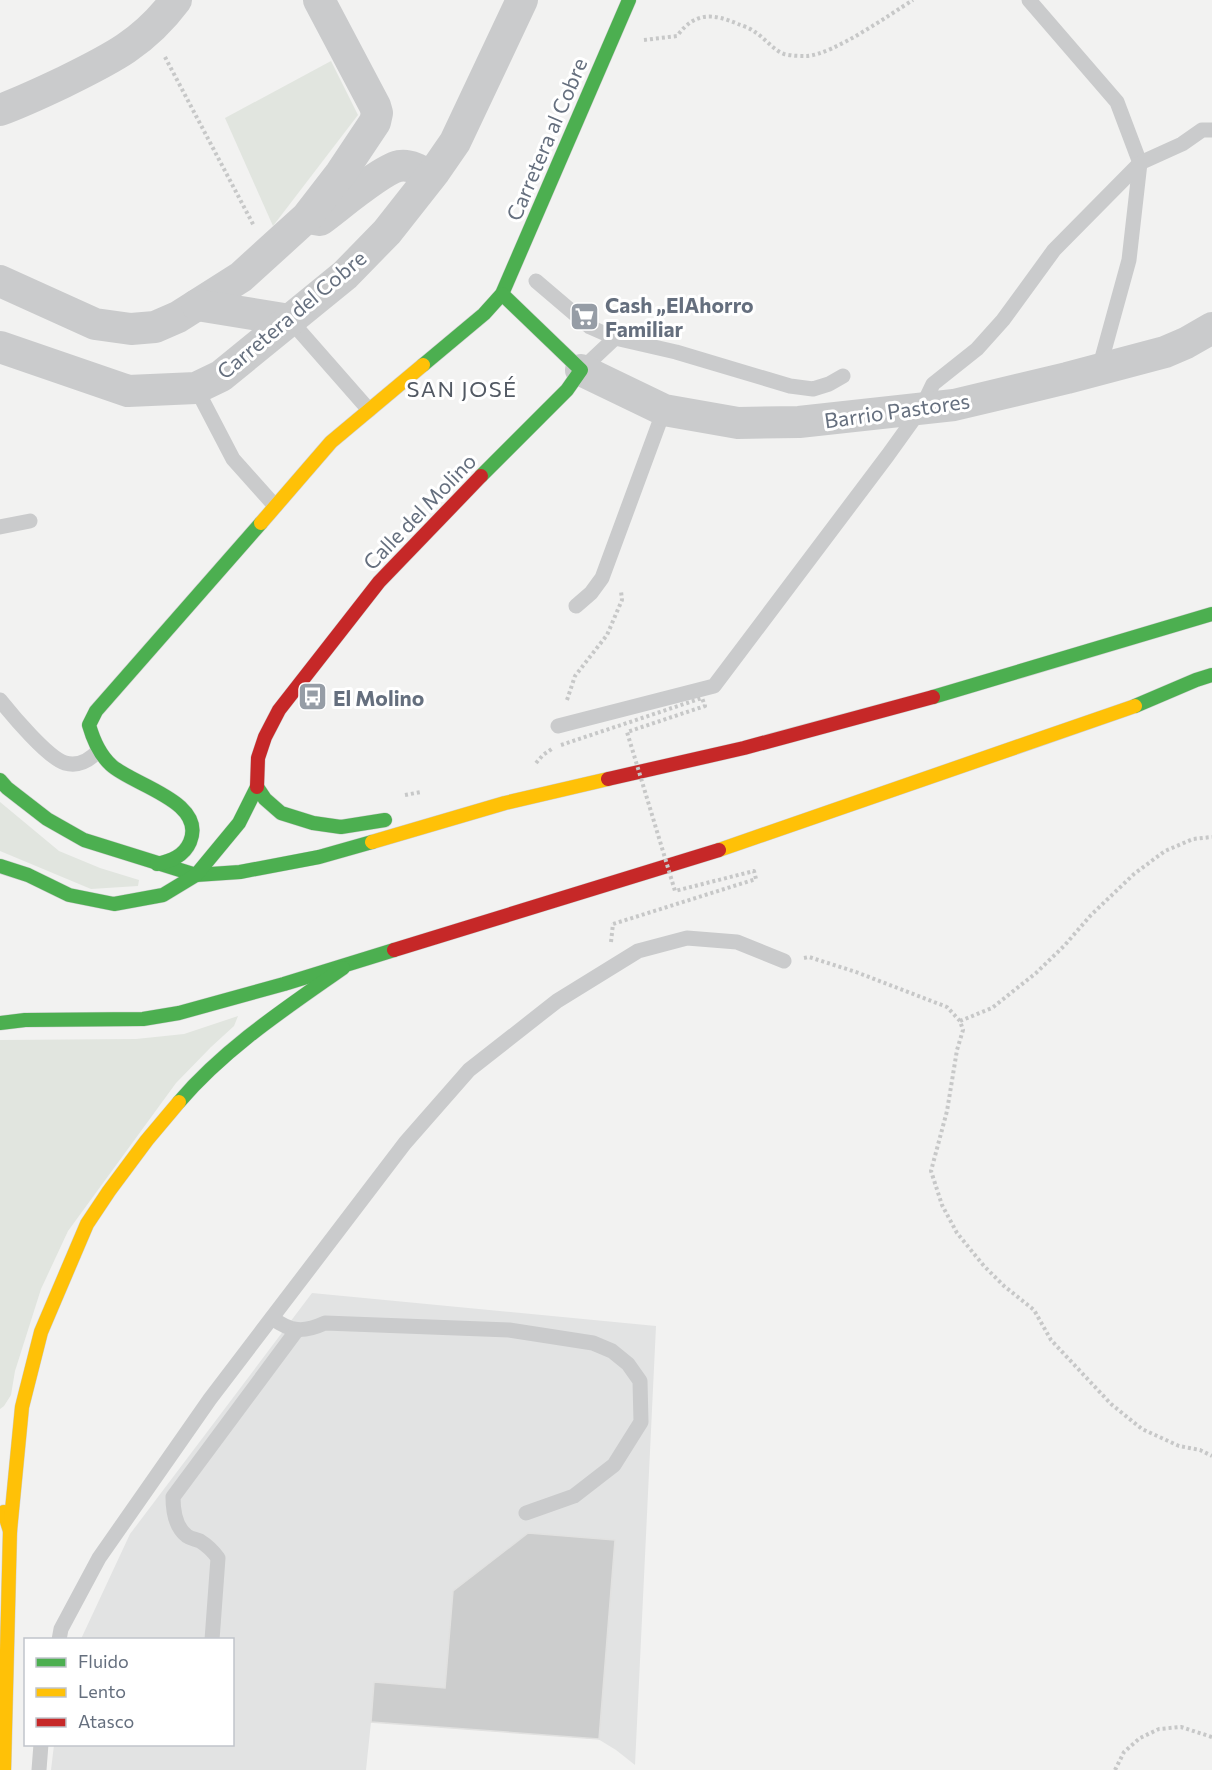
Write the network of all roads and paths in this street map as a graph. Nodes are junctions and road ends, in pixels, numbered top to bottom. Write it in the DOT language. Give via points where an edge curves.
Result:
graph roads {
  1 [pos="176,0"];
  2 [pos="319,0"];
  3 [pos="629,0"];
  4 [pos="914,0"];
  5 [pos="1029,0"];
  6 [pos="514,3"];
  7 [pos="150,30"];
  8 [pos="615,33"];
  9 [pos="0,110"];
  10 [pos="1212,130"];
  11 [pos="1140,163"];
  12 [pos="430,177"];
  13 [pos="308,217"];
  14 [pos="268,252"];
  15 [pos="0,281"];
  16 [pos="536,281"];
  17 [pos="502,294"];
  18 [pos="197,305"];
  19 [pos="290,320"];
  20 [pos="1212,328"];
  21 [pos="615,338"];
  22 [pos="0,347"];
  23 [pos="581,370"];
  24 [pos="1099,370"];
  25 [pos="843,376"];
  26 [pos="196,388"];
  27 [pos="921,409"];
  28 [pos="369,410"];
  29 [pos="664,410"];
  30 [pos="275,506"];
  31 [pos="30,521"];
  32 [pos="0,527"];
  33 [pos="602,578"];
  34 [pos="576,606"];
  35 [pos="1212,614"];
  36 [pos="1212,675"];
  37 [pos="0,700"];
  38 [pos="558,726"];
  39 [pos="561,745"];
  40 [pos="551,749"];
  41 [pos="99,750"];
  42 [pos="0,780"];
  43 [pos="257,787"];
  44 [pos="505,803"];
  45 [pos="1212,837"];
  46 [pos="157,864"];
  47 [pos="0,866"];
  48 [pos="196,875"];
  49 [pos="613,924"];
  50 [pos="784,961"];
  51 [pos="350,963"];
  52 [pos="960,1021"];
  53 [pos="0,1023"];
  54 [pos="272,1318"];
  55 [pos="297,1330"];
  56 [pos="1212,1456"];
  57 [pos="0,1499"];
  58 [pos="526,1513"];
  59 [pos="10,1531"];
  60 [pos="59,1638"];
  61 [pos="212,1638"];
  62 [pos="1212,1737"];
  63 [pos="41,1746"];
  64 [pos="4,1770"];
  65 [pos="39,1770"];
  66 [pos="1115,1770"];
  1 -- 7 [label="street"];
  2 -- 13 [label="street" via="377,113 375,122"];
  3 -- 8 [label="main road, Carretera al Cobre"];
  4 -- 8 [label="path" via="824,52 810,56 783,53 754,31 716,16 693,20 677,36 644,40"];
  5 -- 11 [label="lane" via="1117,102"];
  6 -- 12 [label="street, Carretera del Cobre" via="455,142"];
  7 -- 9 [label="street" via="110,60"];
  7 -- 14 [label="path"];
  8 -- 17 [label="main road, Carretera al Cobre"];
  10 -- 11 [label="lane" via="1202,130"];
  11 -- 24 [label="lane" via="1129,260"];
  11 -- 27 [label="lane" via="1054,250 977,349 933,384"];
  12 -- 13 [label="street" via="400,166 320,220"];
  12 -- 19 [label="street, Carretera del Cobre" via="387,232 345,275"];
  13 -- 14 [label="street"];
  14 -- 18 [label="street" via="241,277"];
  15 -- 18 [label="street" via="94,324 131,329 155,327"];
  16 -- 21 [label="lane" via="590,327"];
  17 -- 23 [label="main road"];
  17 -- 28 [label="main road, Carretera al Cobre" via="484,314"];
  18 -- 19 [label="street"];
  19 -- 26 [label="street, Carretera del Cobre" via="221,375"];
  19 -- 28 [label="lane"];
  20 -- 24 [label="street, Barrio Pastores" via="1165,352"];
  21 -- 23 [label="lane"];
  21 -- 25 [label="lane" via="790,386 813,389"];
  22 -- 26 [label="street, Carretera del Cobre" via="128,391"];
  23 -- 29 [label="street, Barrio Pastores"];
  23 -- 43 [label="main road, Calle del Molino" via="567,390 379,582 337,634 279,710 264,737 258,758"];
  24 -- 27 [label="street, Barrio Pastores" via="954,405"];
  26 -- 30 [label="lane" via="233,459"];
  27 -- 29 [label="street, Barrio Pastores" via="799,422 738,423"];
  27 -- 38 [label="lane" via="714,686"];
  28 -- 30 [label="main road, Carretera al Cobre" via="331,442"];
  29 -- 33 [label="lane"];
  30 -- 41 [label="main road, Carretera al Cobre" via="96,711 89,725"];
  31 -- 32 [label="lane"];
  33 -- 34 [label="lane"];
  33 -- 38 [label="path" via="617,584 622,600 607,635 575,676"];
  35 -- 44 [label="main road" via="956,691 755,745"];
  36 -- 51 [label="main road" via="1127,709 691,859"];
  37 -- 41 [label="lane" via="56,759 64,763 84,762"];
  38 -- 40 [label="path"];
  39 -- 49 [label="path, bridge" via="702,698 705,706 627,732 675,891 754,871 756,879"];
  41 -- 46 [label="main road" via="112,766 182,806 189,819 193,831 189,844 181,855"];
  42 -- 46 [label="main road" via="47,819 84,840"];
  43 -- 44 [label="main road" via="281,813 341,826"];
  43 -- 48 [label="main road" via="239,823"];
  44 -- 48 [label="main road" via="319,857 240,872"];
  45 -- 52 [label="path" via="1192,839 1165,851 1134,874 1036,973 992,1008"];
  46 -- 48 [label="main road"];
  47 -- 48 [label="main road" via="69,895 114,904 163,895"];
  50 -- 52 [label="path" via="809,957 856,972 947,1007"];
  50 -- 54 [label="lane" via="737,942 687,938 638,951 557,1000 469,1071 405,1143"];
  51 -- 53 [label="main road" via="178,1013 143,1019"];
  51 -- 59 [label="main road" via="268,1021 193,1086 147,1140 87,1224 38,1343 22,1407"];
  52 -- 56 [label="path" via="963,1030 931,1171 942,1205 957,1233 1004,1286 1034,1310 1051,1340 1111,1404 1142,1429"];
  54 -- 55 [label="lane"];
  54 -- 60 [label="lane" via="99,1558"];
  55 -- 58 [label="lane" via="325,1323 509,1330 593,1343 612,1351 640,1380 641,1422 614,1465 574,1496"];
  55 -- 61 [label="lane" via="173,1497 180,1528 218,1558"];
  57 -- 59 [label="main road"];
  59 -- 64 [label="main road"];
  62 -- 66 [label="path" via="1181,1727 1159,1729 1124,1752"];
  63 -- 65 [label="lane"];
}
